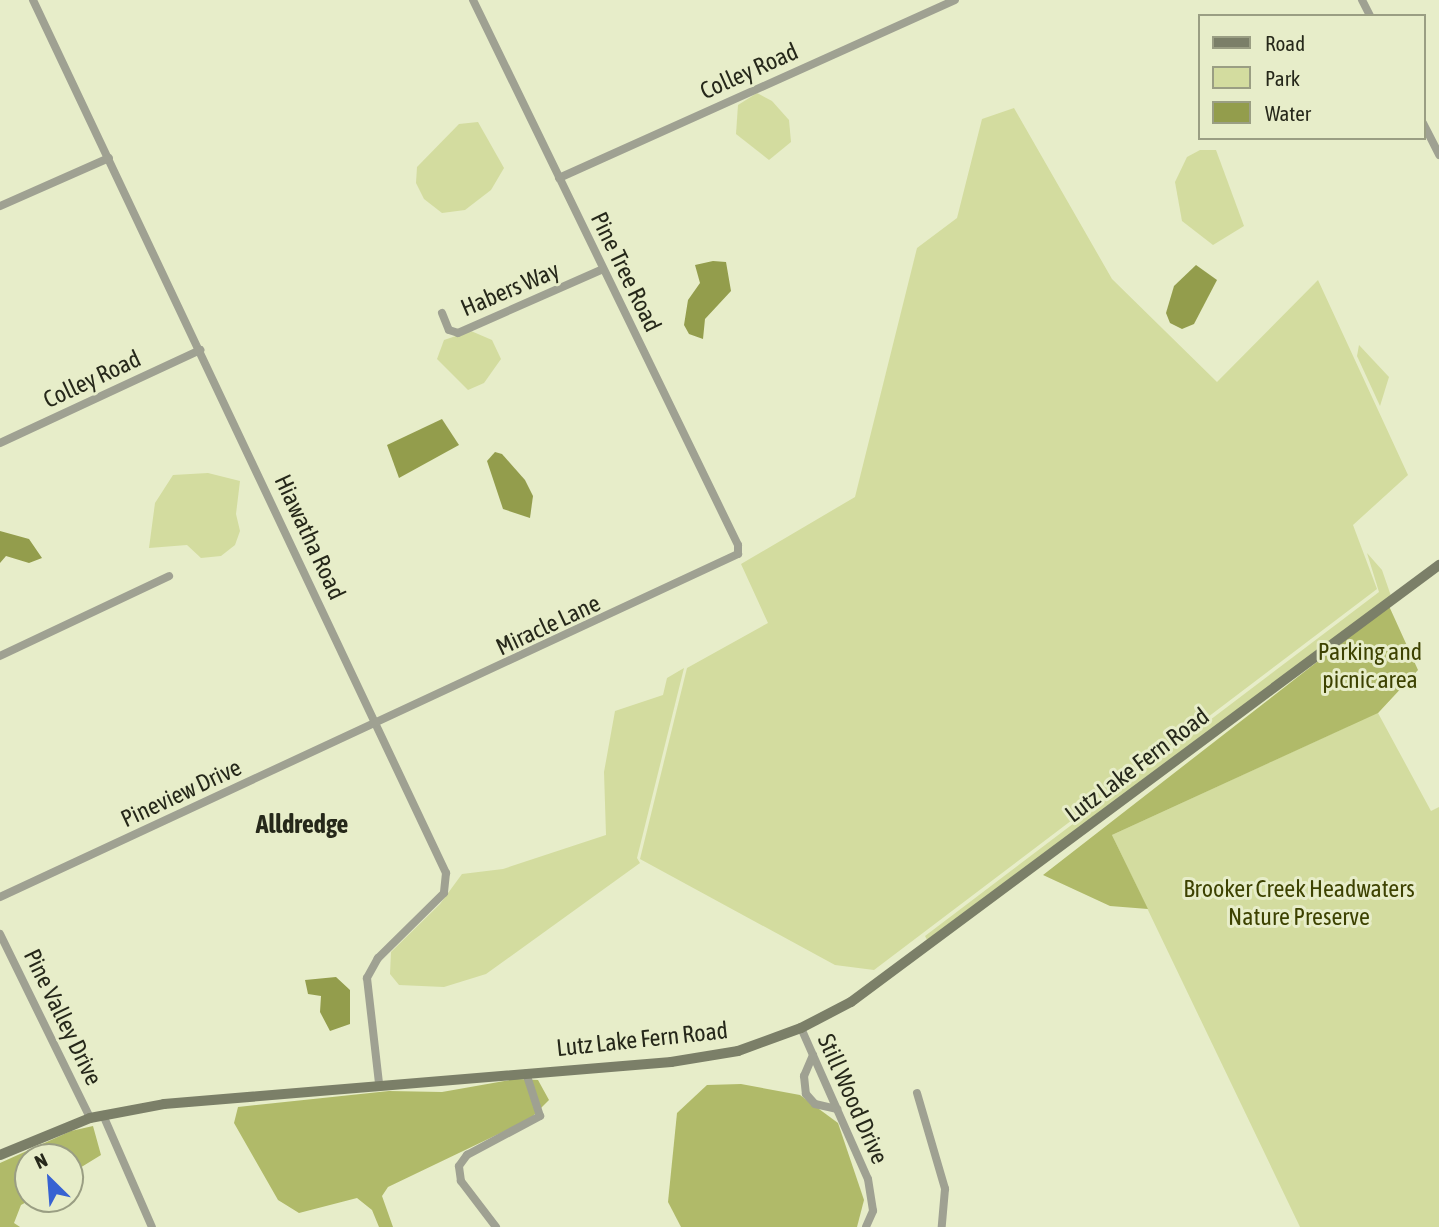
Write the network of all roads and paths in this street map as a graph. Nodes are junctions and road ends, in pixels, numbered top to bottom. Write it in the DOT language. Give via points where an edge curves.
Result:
graph roads {
  1 [pos="33,0"];
  2 [pos="473,0"];
  3 [pos="955,0"];
  4 [pos="1425,127"];
  5 [pos="1439,155"];
  6 [pos="109,158"];
  7 [pos="559,178"];
  8 [pos="0,206"];
  9 [pos="603,269"];
  10 [pos="442,313"];
  11 [pos="200,350"];
  12 [pos="0,443"];
  13 [pos="734,560"];
  14 [pos="1439,565"];
  15 [pos="169,576"];
  16 [pos="0,656"];
  17 [pos="377,724"];
  18 [pos="0,897"];
  19 [pos="0,933"];
  20 [pos="801,1028"];
  21 [pos="813,1055"];
  22 [pos="526,1073"];
  23 [pos="379,1084"];
  24 [pos="917,1093"];
  25 [pos="837,1109"];
  26 [pos="103,1115"];
  27 [pos="90,1118"];
  28 [pos="0,1155"];
  29 [pos="152,1227"];
  30 [pos="496,1227"];
  31 [pos="866,1227"];
  32 [pos="942,1227"];
  1 -- 6 [label="street, Hiawatha Road"];
  2 -- 7 [label="street, Pine Tree Road"];
  3 -- 7 [label="street, Colley Road"];
  4 -- 5 [label="street"];
  6 -- 8 [label="street"];
  6 -- 11 [label="street, Hiawatha Road"];
  7 -- 9 [label="street, Pine Tree Road"];
  9 -- 10 [label="street, Habers Way" via="458,333 450,330"];
  9 -- 13 [label="street, Pine Tree Road" via="738,545"];
  11 -- 12 [label="street, Colley Road"];
  11 -- 17 [label="street, Hiawatha Road"];
  13 -- 17 [label="street, Miracle Lane"];
  14 -- 20 [label="main road, Lutz Lake Fern Road" via="852,1002"];
  15 -- 16 [label="street"];
  17 -- 18 [label="street, Pineview Drive"];
  17 -- 23 [label="street, Hiawatha Road" via="446,873 444,893 378,958 367,978"];
  19 -- 27 [label="street, Pine Valley Drive"];
  20 -- 21 [label="street, Still Wood Drive"];
  20 -- 22 [label="main road, Lutz Lake Fern Road" via="705,1057"];
  21 -- 25 [label="street, Still Wood Drive"];
  21 -- 25 [label="street" via="804,1076 806,1094 821,1107"];
  22 -- 23 [label="main road, Lutz Lake Fern Road"];
  22 -- 30 [label="street" via="540,1116 467,1156 459,1166 461,1181"];
  23 -- 26 [label="main road, Lutz Lake Fern Road" via="164,1104"];
  24 -- 32 [label="street" via="945,1189"];
  25 -- 31 [label="street, Still Wood Drive" via="868,1179 873,1210"];
  26 -- 27 [label="main road, Lutz Lake Fern Road"];
  26 -- 29 [label="street"];
  27 -- 28 [label="main road, Lutz Lake Fern Road"];
}
